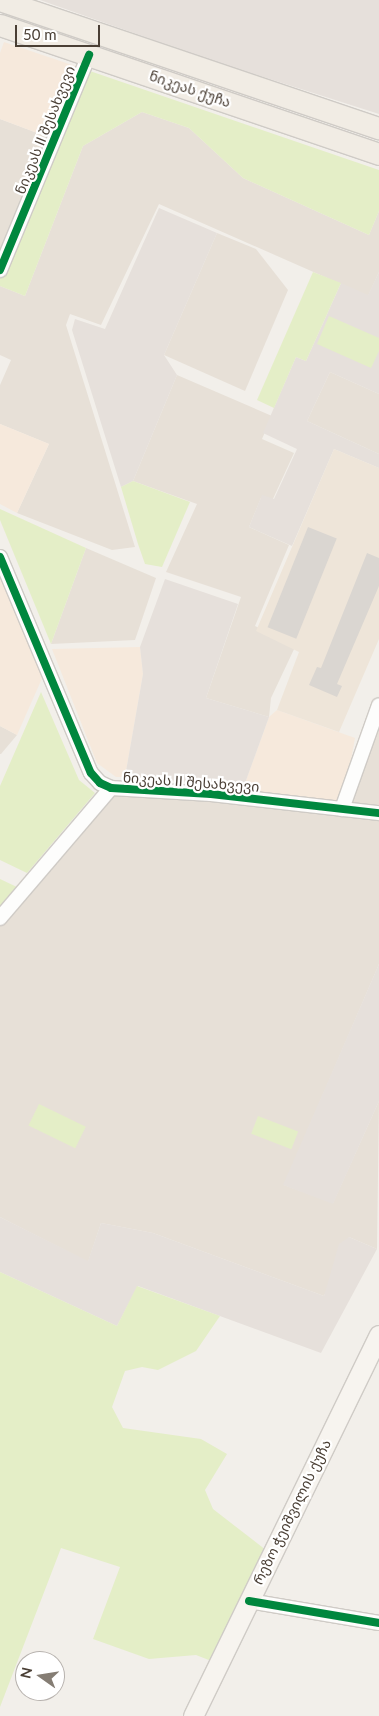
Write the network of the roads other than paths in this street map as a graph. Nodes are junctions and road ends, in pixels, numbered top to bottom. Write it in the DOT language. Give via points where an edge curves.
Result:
graph roads {
  1 [pos="0,0"];
  2 [pos="0,25"];
  3 [pos="89,55"];
  4 [pos="379,128"];
  5 [pos="379,154"];
  6 [pos="0,270"];
  7 [pos="0,557"];
  8 [pos="379,705"];
  9 [pos="110,788"];
  10 [pos="342,809"];
  11 [pos="379,813"];
  12 [pos="0,918"];
  13 [pos="379,1335"];
  14 [pos="249,1601"];
  15 [pos="379,1623"];
  16 [pos="193,1716"];
  1 -- 4 [label="main road, ნიკეას ქუჩა"];
  2 -- 3 [label="main road, ნიკეას ქუჩა"];
  3 -- 5 [label="main road, ნიკეას ქუჩა"];
  3 -- 6 [label="street, ნიკეას II შესახვევი"];
  7 -- 9 [label="street, ნიკეას II შესახვევი" via="91,773"];
  8 -- 10 [label="street"];
  9 -- 10 [label="street, ნიკეას II შესახვევი" via="211,794"];
  9 -- 12 [label="street, ნიკეას II შესახვევი"];
  10 -- 11 [label="street, ნიკეას II შესახვევი"];
  13 -- 14 [label="main road, რეზო ჭეიშვილის ქუჩა"];
  14 -- 15 [label="street"];
  14 -- 16 [label="main road, რეზო ჭეიშვილის ქუჩა"];
}
